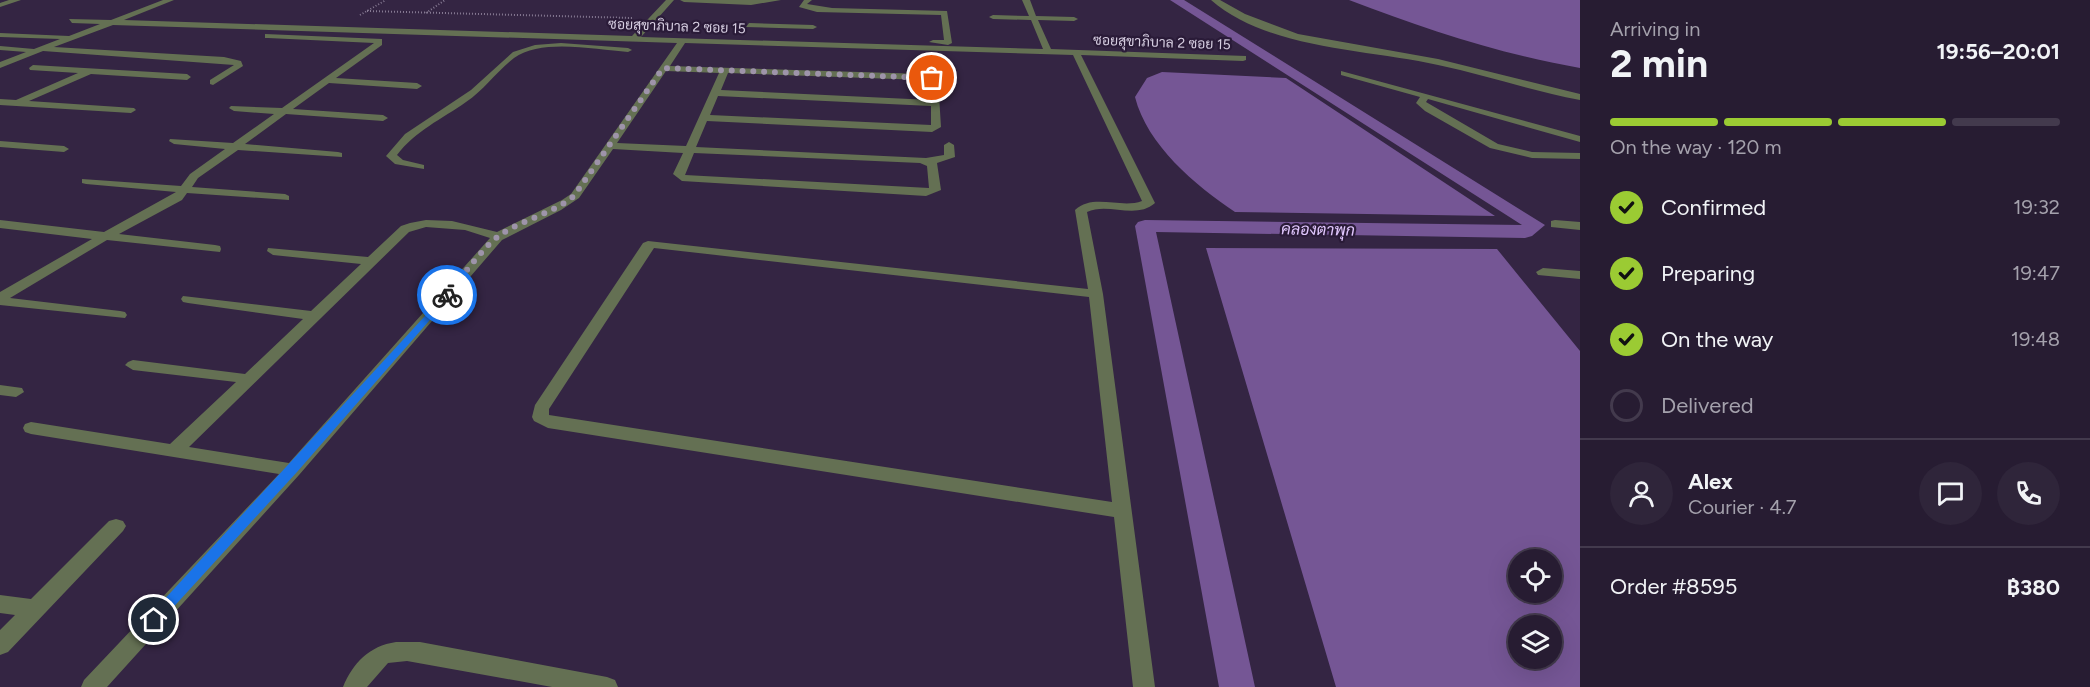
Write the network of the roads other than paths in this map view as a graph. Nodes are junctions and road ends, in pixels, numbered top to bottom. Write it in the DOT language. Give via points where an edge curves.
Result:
graph roads {
  1 [pos="17,0"];
  2 [pos="170,0"];
  3 [pos="670,0"];
  4 [pos="684,0"];
  5 [pos="691,0"];
  6 [pos="777,0"];
  7 [pos="808,0"];
  8 [pos="827,0"];
  9 [pos="1026,0"];
  10 [pos="1215,0"];
  11 [pos="0,5"];
  12 [pos="817,9"];
  13 [pos="993,17"];
  14 [pos="1033,18"];
  15 [pos="1074,19"];
  16 [pos="72,21"];
  17 [pos="110,23"];
  18 [pos="749,25"];
  19 [pos="763,26"];
  20 [pos="813,27"];
  21 [pos="91,30"];
  22 [pos="0,35"];
  23 [pos="564,36"];
  24 [pos="74,37"];
  25 [pos="635,38"];
  26 [pos="758,38"];
  27 [pos="809,41"];
  28 [pos="680,44"];
  29 [pos="0,46"];
  30 [pos="558,46"];
  31 [pos="43,49"];
  32 [pos="628,50"];
  33 [pos="1048,52"];
  34 [pos="1076,53"];
  35 [pos="864,54"];
  36 [pos="1243,58"];
  37 [pos="0,65"];
  38 [pos="33,68"];
  39 [pos="663,68"];
  40 [pos="91,70"];
  41 [pos="725,70"];
  42 [pos="1344,73"];
  43 [pos="187,77"];
  44 [pos="326,80"];
  45 [pos="213,82"];
  46 [pos="417,86"];
  47 [pos="716,93"];
  48 [pos="1580,97"];
  49 [pos="1424,98"];
  50 [pos="0,102"];
  51 [pos="16,103"];
  52 [pos="935,103"];
  53 [pos="234,108"];
  54 [pos="0,110"];
  55 [pos="131,110"];
  56 [pos="282,111"];
  57 [pos="384,118"];
  58 [pos="705,118"];
  59 [pos="1580,139"];
  60 [pos="174,141"];
  61 [pos="0,144"];
  62 [pos="609,146"];
  63 [pos="949,146"];
  64 [pos="233,147"];
  65 [pos="64,149"];
  66 [pos="692,149"];
  67 [pos="338,155"];
  68 [pos="1580,156"];
  69 [pos="928,161"];
  70 [pos="420,167"];
  71 [pos="86,181"];
  72 [pos="184,188"];
  73 [pos="285,198"];
  74 [pos="0,224"];
  75 [pos="1555,224"];
  76 [pos="1580,226"];
  77 [pos="104,237"];
  78 [pos="498,237"];
  79 [pos="215,249"];
  80 [pos="273,251"];
  81 [pos="371,261"];
  82 [pos="1543,272"];
  83 [pos="1580,275"];
  84 [pos="1096,294"];
  85 [pos="0,300"];
  86 [pos="188,300"];
  87 [pos="120,315"];
  88 [pos="314,316"];
  89 [pos="133,365"];
  90 [pos="248,379"];
  91 [pos="31,428"];
  92 [pos="174,451"];
  93 [pos="293,470"];
  94 [pos="1123,511"];
  95 [pos="116,526"];
  96 [pos="0,604"];
  97 [pos="36,609"];
  98 [pos="0,645"];
  99 [pos="92,687"];
  100 [pos="354,687"];
  101 [pos="607,687"];
  102 [pos="1144,687"];
  1 -- 11 [label="street"];
  2 -- 17 [label="street"];
  3 -- 25 [label="street"];
  4 -- 5 [label="street"];
  5 -- 6 [label="street"];
  7 -- 12 [label="street" via="802,5"];
  8 -- 12 [label="street" via="834,5"];
  9 -- 14 [label="street"];
  10 -- 48 [label="street" via="1239,17 1304,40 1396,53"];
  12 -- 20 [label="street"];
  12 -- 27 [label="street" via="944,14 948,43"];
  13 -- 14 [label="street"];
  14 -- 15 [label="street"];
  14 -- 33 [label="street"];
  16 -- 17 [label="street, ซอยสุขาภิบาล 2 ซอย 15"];
  17 -- 21 [label="street"];
  17 -- 23 [label="street, ซอยสุขาภิบาล 2 ซอย 15"];
  18 -- 19 [label="street"];
  19 -- 20 [label="street"];
  19 -- 26 [label="street"];
  20 -- 27 [label="street"];
  21 -- 24 [label="street"];
  21 -- 44 [label="street" via="379,41"];
  22 -- 24 [label="street"];
  23 -- 25 [label="street, ซอยสุขาภิบาล 2 ซอย 15"];
  23 -- 30 [label="street"];
  24 -- 31 [label="street"];
  25 -- 28 [label="street, ซอยสุขาภิบาล 2 ซอย 15"];
  27 -- 28 [label="street, ซอยสุขาภิบาล 2 ซอย 15"];
  27 -- 33 [label="street, ซอยสุขาภิบาล 2 ซอย 15"];
  28 -- 35 [label="street"];
  28 -- 39 [label="street"];
  29 -- 31 [label="street"];
  29 -- 31 [label="street"];
  30 -- 32 [label="street"];
  30 -- 70 [label="street" via="530,48 513,55 474,92 438,114 391,156"];
  31 -- 37 [label="street"];
  31 -- 45 [label="street" via="238,63"];
  33 -- 34 [label="street, ซอยสุขาภิบาล 2 ซอย 15"];
  34 -- 36 [label="street, ซอยสุขาภิบาล 2 ซอย 15"];
  34 -- 84 [label="street" via="1149,203 1081,210"];
  38 -- 40 [label="street"];
  39 -- 41 [label="street"];
  39 -- 62 [label="street"];
  40 -- 43 [label="street"];
  40 -- 51 [label="street"];
  41 -- 47 [label="street"];
  41 -- 52 [label="street" via="925,77 935,81"];
  42 -- 49 [label="street"];
  44 -- 46 [label="street"];
  44 -- 56 [label="street"];
  47 -- 52 [label="street"];
  47 -- 58 [label="street"];
  49 -- 59 [label="street"];
  49 -- 68 [label="street" via="1421,102 1428,109 1494,146 1532,155"];
  50 -- 51 [label="street"];
  51 -- 54 [label="street"];
  51 -- 55 [label="street"];
  52 -- 58 [label="street" via="936,127 928,130"];
  53 -- 56 [label="street"];
  56 -- 57 [label="street"];
  56 -- 64 [label="street"];
  58 -- 66 [label="street"];
  60 -- 64 [label="street"];
  61 -- 65 [label="street"];
  62 -- 66 [label="street"];
  62 -- 78 [label="street" via="574,196 561,207"];
  63 -- 69 [label="street" via="950,157"];
  64 -- 67 [label="street"];
  64 -- 72 [label="street"];
  66 -- 69 [label="street"];
  66 -- 69 [label="street" via="679,174 690,181 931,192 935,190 932,164"];
  71 -- 72 [label="street"];
  72 -- 73 [label="street"];
  72 -- 77 [label="street" via="170,203"];
  74 -- 77 [label="street"];
  75 -- 76 [label="street"];
  77 -- 79 [label="street"];
  77 -- 85 [label="street"];
  78 -- 81 [label="street" via="472,227 411,226"];
  78 -- 93 [label="street"];
  80 -- 81 [label="street"];
  81 -- 88 [label="street"];
  82 -- 83 [label="street"];
  84 -- 94 [label="street"];
  84 -- 94 [label="street" via="653,244 648,246 541,409 540,417 548,422"];
  85 -- 87 [label="street"];
  86 -- 88 [label="street"];
  88 -- 90 [label="street"];
  89 -- 90 [label="street"];
  90 -- 92 [label="street"];
  91 -- 92 [label="street"];
  92 -- 93 [label="street"];
  93 -- 99 [label="street"];
  94 -- 102 [label="street"];
  95 -- 97 [label="street"];
  96 -- 97 [label="street"];
  97 -- 98 [label="street"];
  100 -- 101 [label="street" via="368,664 392,650"];
}
